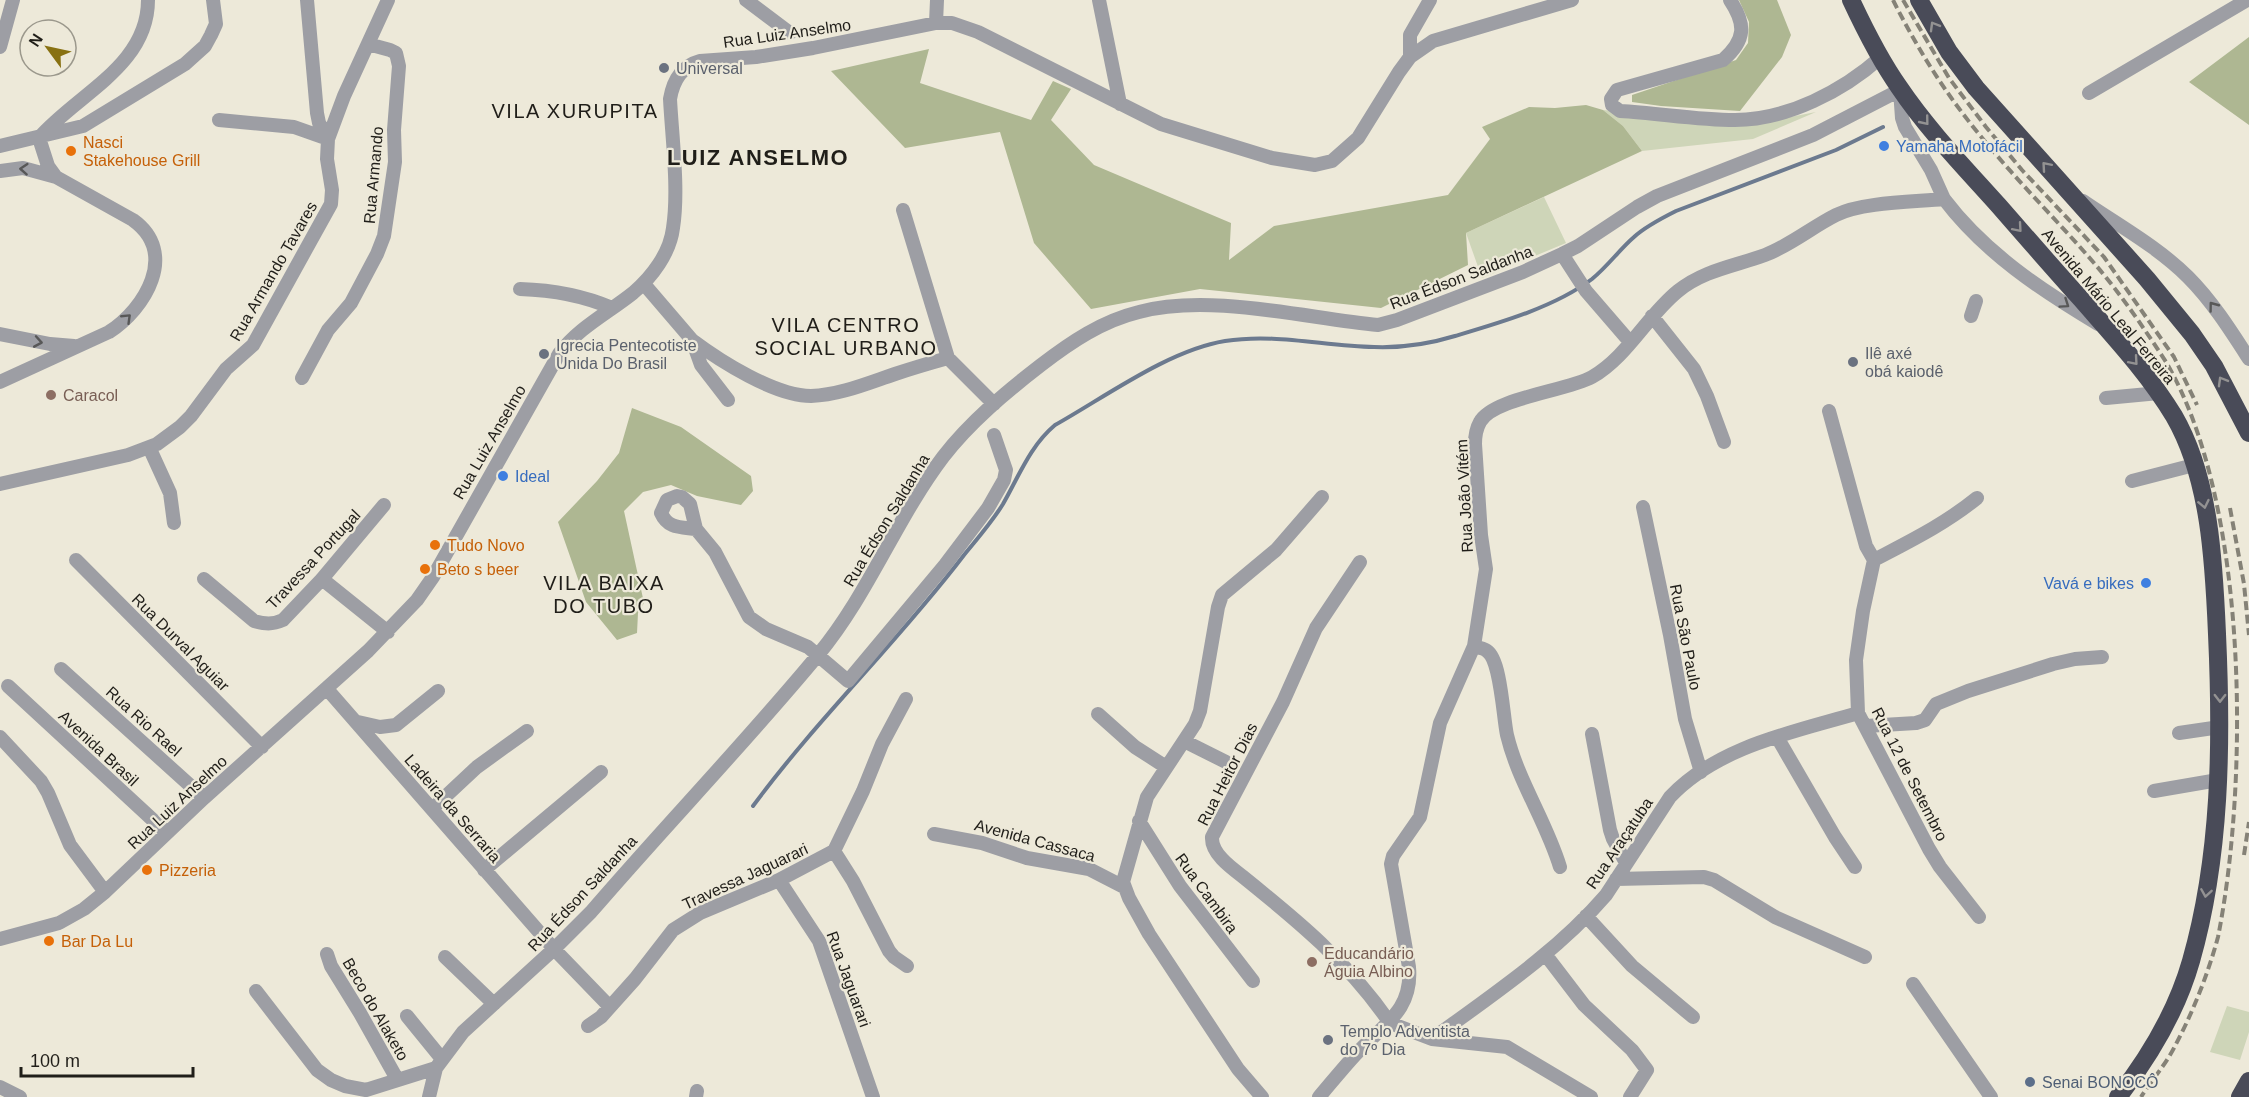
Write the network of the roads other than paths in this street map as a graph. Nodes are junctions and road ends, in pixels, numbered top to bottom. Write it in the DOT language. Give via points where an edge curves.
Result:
graph roads {
  1 [pos="13,0"];
  2 [pos="148,0"];
  3 [pos="213,0"];
  4 [pos="307,0"];
  5 [pos="388,0"];
  6 [pos="746,0"];
  7 [pos="937,0"];
  8 [pos="1099,0"];
  9 [pos="1430,0"];
  10 [pos="1572,0"];
  11 [pos="1730,0"];
  12 [pos="1851,0"];
  13 [pos="1919,0"];
  14 [pos="2247,0"];
  15 [pos="936,23"];
  16 [pos="790,33"];
  17 [pos="368,44"];
  18 [pos="0,47"];
  19 [pos="1410,57"];
  20 [pos="1881,57"];
  21 [pos="1900,90"];
  22 [pos="2089,93"];
  23 [pos="1120,104"];
  24 [pos="219,120"];
  25 [pos="39,138"];
  26 [pos="328,139"];
  27 [pos="0,146"];
  28 [pos="0,171"];
  29 [pos="56,177"];
  30 [pos="2067,190"];
  31 [pos="1944,199"];
  32 [pos="903,210"];
  33 [pos="1562,254"];
  34 [pos="644,284"];
  35 [pos="520,289"];
  36 [pos="1976,301"];
  37 [pos="612,308"];
  38 [pos="1652,316"];
  39 [pos="1971,316"];
  40 [pos="2108,330"];
  41 [pos="0,334"];
  42 [pos="692,340"];
  43 [pos="1630,342"];
  44 [pos="76,346"];
  45 [pos="948,358"];
  46 [pos="2249,359"];
  47 [pos="302,378"];
  48 [pos="0,382"];
  49 [pos="2159,393"];
  50 [pos="2106,398"];
  51 [pos="728,400"];
  52 [pos="994,404"];
  53 [pos="1829,411"];
  54 [pos="2249,433"];
  55 [pos="994,435"];
  56 [pos="1724,442"];
  57 [pos="149,447"];
  58 [pos="2194,465"];
  59 [pos="2132,481"];
  60 [pos="0,484"];
  61 [pos="1322,496"];
  62 [pos="1977,498"];
  63 [pos="384,505"];
  64 [pos="1642,507"];
  65 [pos="174,523"];
  66 [pos="696,529"];
  67 [pos="76,560"];
  68 [pos="1874,560"];
  69 [pos="1360,562"];
  70 [pos="204,579"];
  71 [pos="322,579"];
  72 [pos="388,632"];
  73 [pos="1474,646"];
  74 [pos="818,654"];
  75 [pos="2102,657"];
  76 [pos="62,669"];
  77 [pos="8,686"];
  78 [pos="327,689"];
  79 [pos="438,691"];
  80 [pos="906,699"];
  81 [pos="1858,713"];
  82 [pos="1098,714"];
  83 [pos="358,722"];
  84 [pos="1866,726"];
  85 [pos="2220,727"];
  86 [pos="527,731"];
  87 [pos="2179,733"];
  88 [pos="1592,734"];
  89 [pos="0,737"];
  90 [pos="1777,737"];
  91 [pos="1184,741"];
  92 [pos="262,747"];
  93 [pos="1226,762"];
  94 [pos="1166,767"];
  95 [pos="601,772"];
  96 [pos="1701,772"];
  97 [pos="2217,780"];
  98 [pos="2154,791"];
  99 [pos="204,798"];
  100 [pos="432,809"];
  101 [pos="1139,821"];
  102 [pos="167,833"];
  103 [pos="934,834"];
  104 [pos="834,851"];
  105 [pos="1626,863"];
  106 [pos="1560,867"];
  107 [pos="1855,867"];
  108 [pos="484,870"];
  109 [pos="1616,879"];
  110 [pos="779,880"];
  111 [pos="1124,887"];
  112 [pos="105,892"];
  113 [pos="1586,916"];
  114 [pos="1979,917"];
  115 [pos="0,939"];
  116 [pos="554,949"];
  117 [pos="327,954"];
  118 [pos="1545,954"];
  119 [pos="445,957"];
  120 [pos="1865,957"];
  121 [pos="907,966"];
  122 [pos="1253,981"];
  123 [pos="1913,984"];
  124 [pos="256,991"];
  125 [pos="494,1004"];
  126 [pos="610,1007"];
  127 [pos="406,1016"];
  128 [pos="1693,1017"];
  129 [pos="1390,1023"];
  130 [pos="588,1026"];
  131 [pos="1432,1039"];
  132 [pos="439,1063"];
  133 [pos="397,1079"];
  134 [pos="2249,1081"];
  135 [pos="0,1087"];
  136 [pos="20,1097"];
  137 [pos="429,1097"];
  138 [pos="873,1097"];
  139 [pos="1262,1097"];
  140 [pos="1318,1097"];
  141 [pos="1591,1097"];
  142 [pos="1630,1097"];
  143 [pos="1991,1097"];
  144 [pos="2118,1097"];
  145 [pos="2240,1097"];
  1 -- 18 [label="street"];
  2 -- 25 [label="street" via="144,29 133,49 110,76 56,119"];
  3 -- 25 [label="street" via="216,24 212,35 185,64 83,126"];
  4 -- 26 [label="street" via="316,113"];
  5 -- 17 [label="street, Rua Armando Tavares"];
  6 -- 16 [label="street"];
  7 -- 15 [label="street"];
  8 -- 23 [label="street"];
  9 -- 19 [label="street" via="1410,35"];
  10 -- 19 [label="street, Rua Luiz Anselmo" via="1433,41"];
  11 -- 20 [label="street" via="1742,27 1733,51 1723,60 1617,90 1612,105 1620,111 1710,119 1761,118 1799,107 1842,86"];
  12 -- 20 [label="highway, Avenida Mário Leal Ferreira"];
  30 -- 13 [label="highway, one-way" via="1976,88 1949,52"];
  14 -- 22 [label="street"];
  15 -- 23 [label="street, Rua Luiz Anselmo" via="952,23 978,32"];
  15 -- 34 [label="street, Rua Luiz Anselmo" via="813,48 690,63 675,82 670,99 673,229 662,260"];
  17 -- 26 [label="street, Rua Armando Tavares"];
  17 -- 47 [label="street, Rua Armando" via="396,53 399,66 394,162 384,236 351,303 328,330"];
  19 -- 23 [label="street, Rua Luiz Anselmo" via="1359,138 1332,161 1315,165 1272,158 1183,132"];
  20 -- 21 [label="highway, Avenida Mário Leal Ferreira"];
  21 -- 31 [label="street" via="1905,127"];
  21 -- 33 [label="street, Rua Édson Saldanha" via="1804,139 1658,196"];
  21 -- 40 [label="highway, Avenida Mário Leal Ferreira, one-way"];
  24 -- 26 [label="street" via="294,127"];
  25 -- 27 [label="street"];
  25 -- 29 [label="street"];
  26 -- 57 [label="street, Rua Armando Tavares" via="333,190 330,204 254,345 221,374 180,427"];
  29 -- 28 [label="street, one-way" via="23,168"];
  44 -- 29 [label="street, one-way" via="109,332 140,304 150,284 154,252 142,227"];
  46 -- 30 [label="street, one-way" via="2199,288 2159,252"];
  54 -- 30 [label="highway, one-way" via="2214,366 2192,334"];
  31 -- 38 [label="street, Rua João Vitém" via="1865,207 1836,215 1786,246 1692,281"];
  31 -- 40 [label="street, one-way" via="1997,257"];
  32 -- 45 [label="street"];
  33 -- 43 [label="street" via="1583,287"];
  33 -- 52 [label="street, Rua Édson Saldanha" via="1439,305 1378,325 1208,305 1140,311 1079,338"];
  34 -- 37 [label="street, Rua Luiz Anselmo"];
  34 -- 42 [label="street"];
  35 -- 37 [label="street" via="579,296"];
  36 -- 39 [label="street"];
  37 -- 72 [label="street, Rua Luiz Anselmo" via="581,330 559,354 428,585"];
  38 -- 43 [label="street, Rua João Vitém"];
  38 -- 56 [label="street" via="1694,369"];
  40 -- 49 [label="highway, Avenida Mário Leal Ferreira, one-way"];
  41 -- 44 [label="street, one-way"];
  42 -- 45 [label="street" via="750,376 792,394 810,396 862,386"];
  42 -- 51 [label="street" via="701,365"];
  43 -- 73 [label="street, Rua João Vitém" via="1592,377 1501,407 1480,422 1475,444 1486,569"];
  44 -- 48 [label="street"];
  45 -- 52 [label="street"];
  49 -- 50 [label="street"];
  49 -- 58 [label="highway, Avenida Mário Leal Ferreira" via="2175,418"];
  52 -- 74 [label="street, Rua Édson Saldanha" via="944,457 854,605"];
  53 -- 68 [label="street" via="1866,546"];
  55 -- 74 [label="street" via="1006,470 1004,480 945,565 848,681"];
  57 -- 60 [label="street, Rua Armando Tavares" via="118,458"];
  57 -- 65 [label="street" via="170,493"];
  58 -- 59 [label="street"];
  58 -- 85 [label="highway, Avenida Mário Leal Ferreira, one-way" via="2213,562"];
  61 -- 91 [label="street" via="1276,550 1222,595 1200,711"];
  62 -- 68 [label="street" via="1930,531"];
  63 -- 71 [label="street, Travessa Portugal"];
  64 -- 96 [label="street, Rua São Paulo" via="1685,719"];
  66 -- 74 [label="street" via="715,552 749,617"];
  67 -- 92 [label="street, Rua Durval Aguiar"];
  68 -- 81 [label="street, Rua 12 de Setembro" via="1856,660"];
  69 -- 129 [label="street, Rua Heitor Dias" via="1316,628 1212,842 1230,867 1322,943"];
  70 -- 71 [label="street, Travessa Portugal" via="254,621 275,624"];
  71 -- 72 [label="street"];
  72 -- 78 [label="street, Rua Luiz Anselmo"];
  73 -- 106 [label="street" via="1487,651 1496,665 1514,759"];
  73 -- 129 [label="street, Rua João Vitém" via="1440,723 1420,817 1391,864 1410,982 1408,993"];
  74 -- 116 [label="street, Rua Édson Saldanha" via="687,806"];
  75 -- 84 [label="street" via="2053,664 1968,691 1936,704 1925,720 1916,723"];
  76 -- 99 [label="street, Rua Rio Rael"];
  77 -- 102 [label="street, Avenida Brasil"];
  78 -- 83 [label="street, Ladeira da Serraria"];
  78 -- 92 [label="street, Rua Luiz Anselmo"];
  79 -- 83 [label="street" via="396,725 381,728"];
  80 -- 104 [label="street, Travessa Jaguarari"];
  81 -- 84 [label="street, Rua 12 de Setembro"];
  81 -- 90 [label="street, Rua Araçatuba"];
  82 -- 94 [label="street"];
  83 -- 100 [label="street, Ladeira da Serraria"];
  84 -- 114 [label="street, Rua 12 de Setembro" via="1929,849"];
  85 -- 87 [label="street"];
  85 -- 97 [label="highway, Avenida Mário Leal Ferreira"];
  86 -- 100 [label="street" via="477,767"];
  88 -- 105 [label="street" via="1610,830"];
  89 -- 112 [label="street" via="41,781 70,845"];
  90 -- 96 [label="street, Rua Araçatuba" via="1756,743"];
  90 -- 107 [label="street"];
  91 -- 93 [label="street"];
  91 -- 94 [label="street"];
  92 -- 99 [label="street, Rua Luiz Anselmo"];
  94 -- 101 [label="street" via="1150,789"];
  95 -- 108 [label="street"];
  96 -- 105 [label="street, Rua Araçatuba" via="1670,797"];
  97 -- 98 [label="street"];
  97 -- 144 [label="highway, Avenida Mário Leal Ferreira, one-way" via="2208,879 2190,963 2161,1033"];
  99 -- 102 [label="street, Rua Luiz Anselmo"];
  100 -- 108 [label="street, Ladeira da Serraria"];
  101 -- 111 [label="street"];
  101 -- 122 [label="street, Rua Cambira" via="1180,886"];
  102 -- 112 [label="street, Rua Luiz Anselmo"];
  103 -- 111 [label="street, Avenida Cassaca" via="1089,869"];
  104 -- 110 [label="street, Travessa Jaguarari"];
  104 -- 121 [label="street" via="889,951"];
  105 -- 109 [label="street, Rua Araçatuba"];
  108 -- 116 [label="street, Ladeira da Serraria"];
  109 -- 113 [label="street, Rua Araçatuba"];
  109 -- 120 [label="street" via="1690,876 1714,880 1775,917"];
  110 -- 126 [label="street, Travessa Jaguarari" via="673,930"];
  110 -- 138 [label="street, Rua Jaguarari" via="819,941"];
  111 -- 139 [label="street" via="1238,1069"];
  112 -- 115 [label="street, Rua Luiz Anselmo" via="59,923"];
  113 -- 118 [label="street, Rua Araçatuba"];
  113 -- 128 [label="street" via="1632,966"];
  116 -- 125 [label="street, Rua Édson Saldanha"];
  116 -- 126 [label="street, Ladeira da Serraria"];
  117 -- 133 [label="street, Beco do Alaketo"];
  118 -- 131 [label="street, Rua Araçatuba"];
  118 -- 142 [label="street" via="1584,1005 1632,1050 1647,1070"];
  119 -- 125 [label="street"];
  123 -- 143 [label="street"];
  124 -- 133 [label="street" via="318,1070 331,1080 366,1090"];
  125 -- 132 [label="street, Rua Édson Saldanha" via="463,1032"];
  126 -- 130 [label="street, Travessa Jaguarari"];
  127 -- 132 [label="street"];
  129 -- 131 [label="street"];
  129 -- 140 [label="street, Rua João Vitém"];
  131 -- 141 [label="street" via="1507,1047"];
  132 -- 133 [label="street"];
  132 -- 137 [label="street"];
  134 -- 145 [label="highway"];
  135 -- 136 [label="street"];
}
